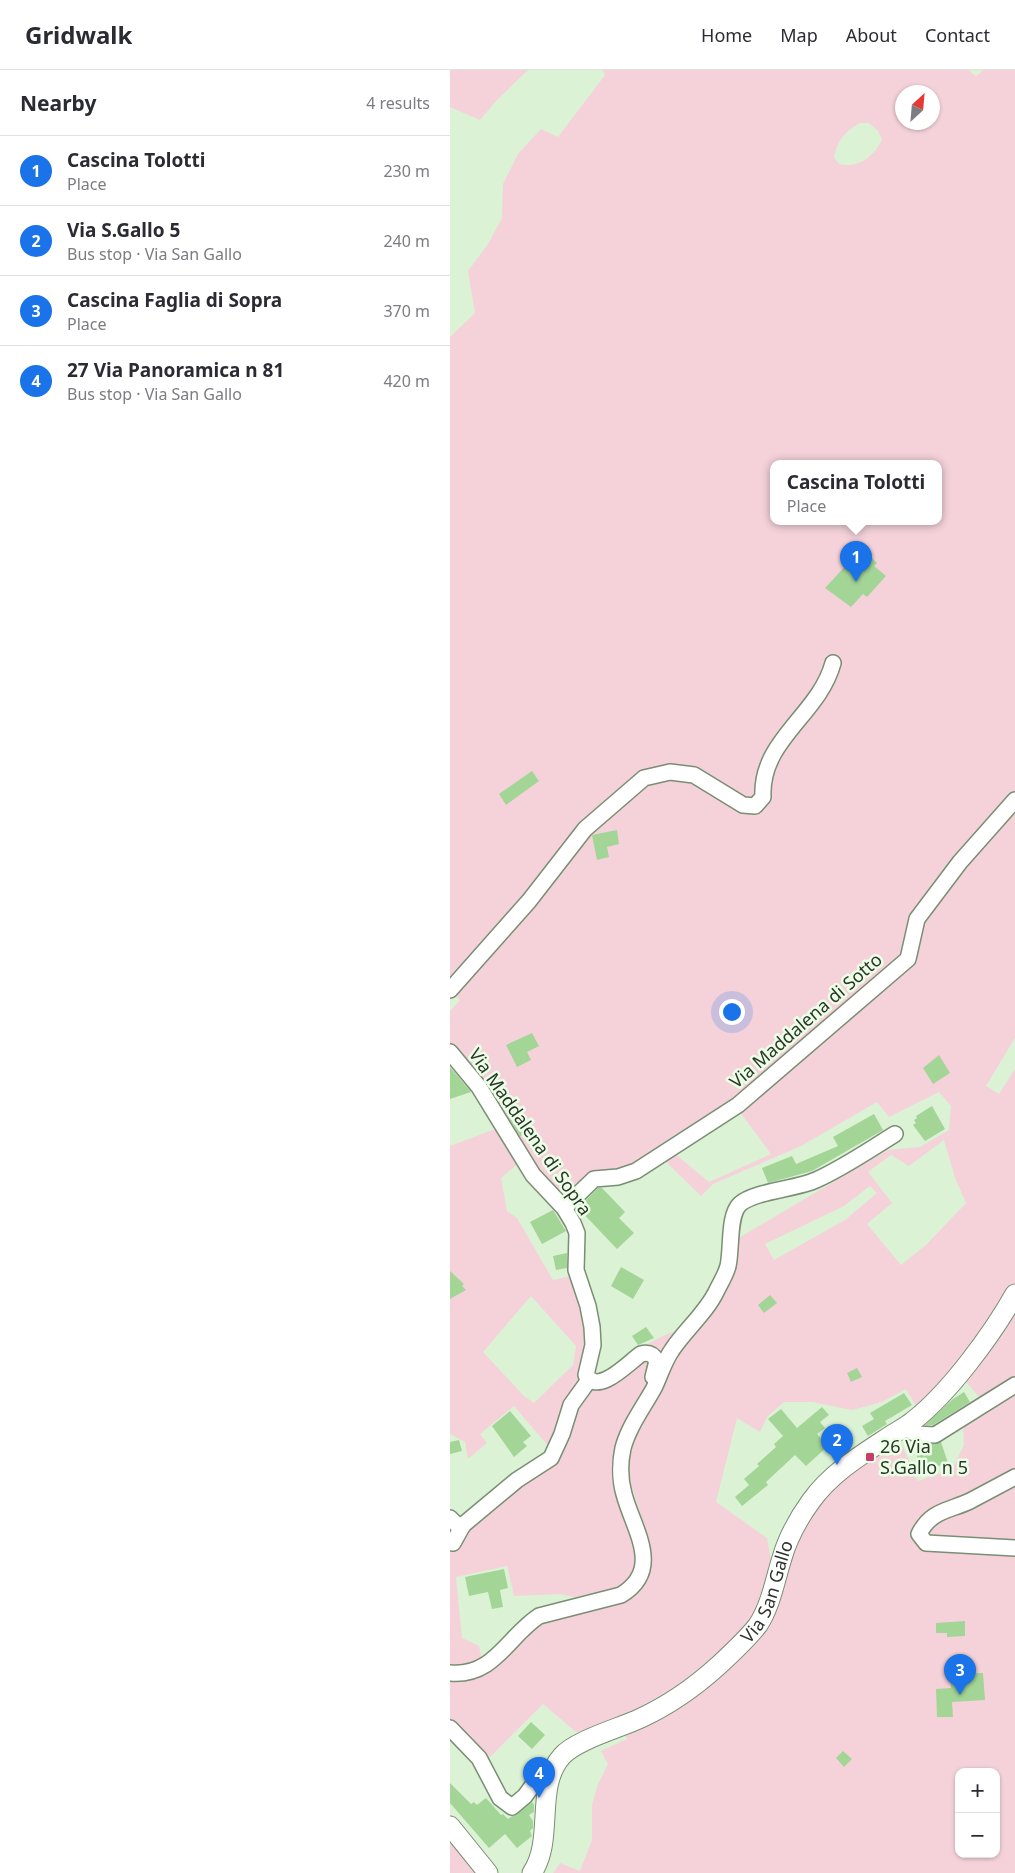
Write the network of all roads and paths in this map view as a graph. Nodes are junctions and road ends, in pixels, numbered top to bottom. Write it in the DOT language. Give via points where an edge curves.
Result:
graph roads {
  1 [pos="833,663"];
  2 [pos="1015,800"];
  3 [pos="450,990"];
  4 [pos="450,1052"];
  5 [pos="895,1134"];
  6 [pos="564,1208"];
  7 [pos="1015,1294"];
  8 [pos="675,1346"];
  9 [pos="647,1353"];
  10 [pos="589,1380"];
  11 [pos="1015,1385"];
  12 [pos="643,1404"];
  13 [pos="904,1427"];
  14 [pos="1015,1477"];
  15 [pos="456,1521"];
  16 [pos="453,1543"];
  17 [pos="1015,1548"];
  18 [pos="450,1673"];
  19 [pos="450,1728"];
  20 [pos="555,1767"];
  21 [pos="450,1826"];
  22 [pos="488,1873"];
  23 [pos="532,1873"];
  1 -- 3 [label="street" via="830,675 814,700 779,742 762,783 763,797 755,806 742,805 694,775 670,772 644,778 585,829 529,900"];
  2 -- 6 [label="street, Via Maddalena di Sotto" via="960,862 917,919 908,959 738,1105 636,1171 618,1177 594,1179"];
  4 -- 6 [label="street, Via Maddalena di Sopra" via="479,1087 533,1176"];
  5 -- 8 [label="street" via="815,1180 740,1204 732,1217 728,1266 718,1288"];
  6 -- 10 [label="street, Via Maddalena di Sopra" via="577,1233 576,1270 592,1327 593,1345 586,1375"];
  7 -- 13 [label="street, Via San Gallo" via="964,1367 931,1405"];
  8 -- 9 [label="street"];
  8 -- 12 [label="street"];
  9 -- 10 [label="street" via="604,1381 595,1383"];
  9 -- 12 [label="street" via="654,1355 657,1368"];
  10 -- 15 [label="street" via="571,1405 551,1458"];
  11 -- 13 [label="street" via="935,1435 916,1434"];
  12 -- 18 [label="street" via="623,1449 621,1468 624,1493 644,1557 638,1580 621,1595 539,1616 528,1623 490,1664 476,1670"];
  13 -- 20 [label="street, Via San Gallo" via="834,1474 811,1501 791,1532 774,1588 758,1624 718,1666 677,1698 644,1717 575,1745 562,1755"];
  14 -- 17 [label="street" via="968,1502 938,1512 919,1534 926,1543"];
  15 -- 16 [label="street"];
  19 -- 20 [label="street" via="480,1758 500,1798 512,1806 525,1796 540,1775"];
  20 -- 23 [label="street, Via San Gallo" via="550,1780 542,1851"];
  21 -- 22 [label="street"];
}
